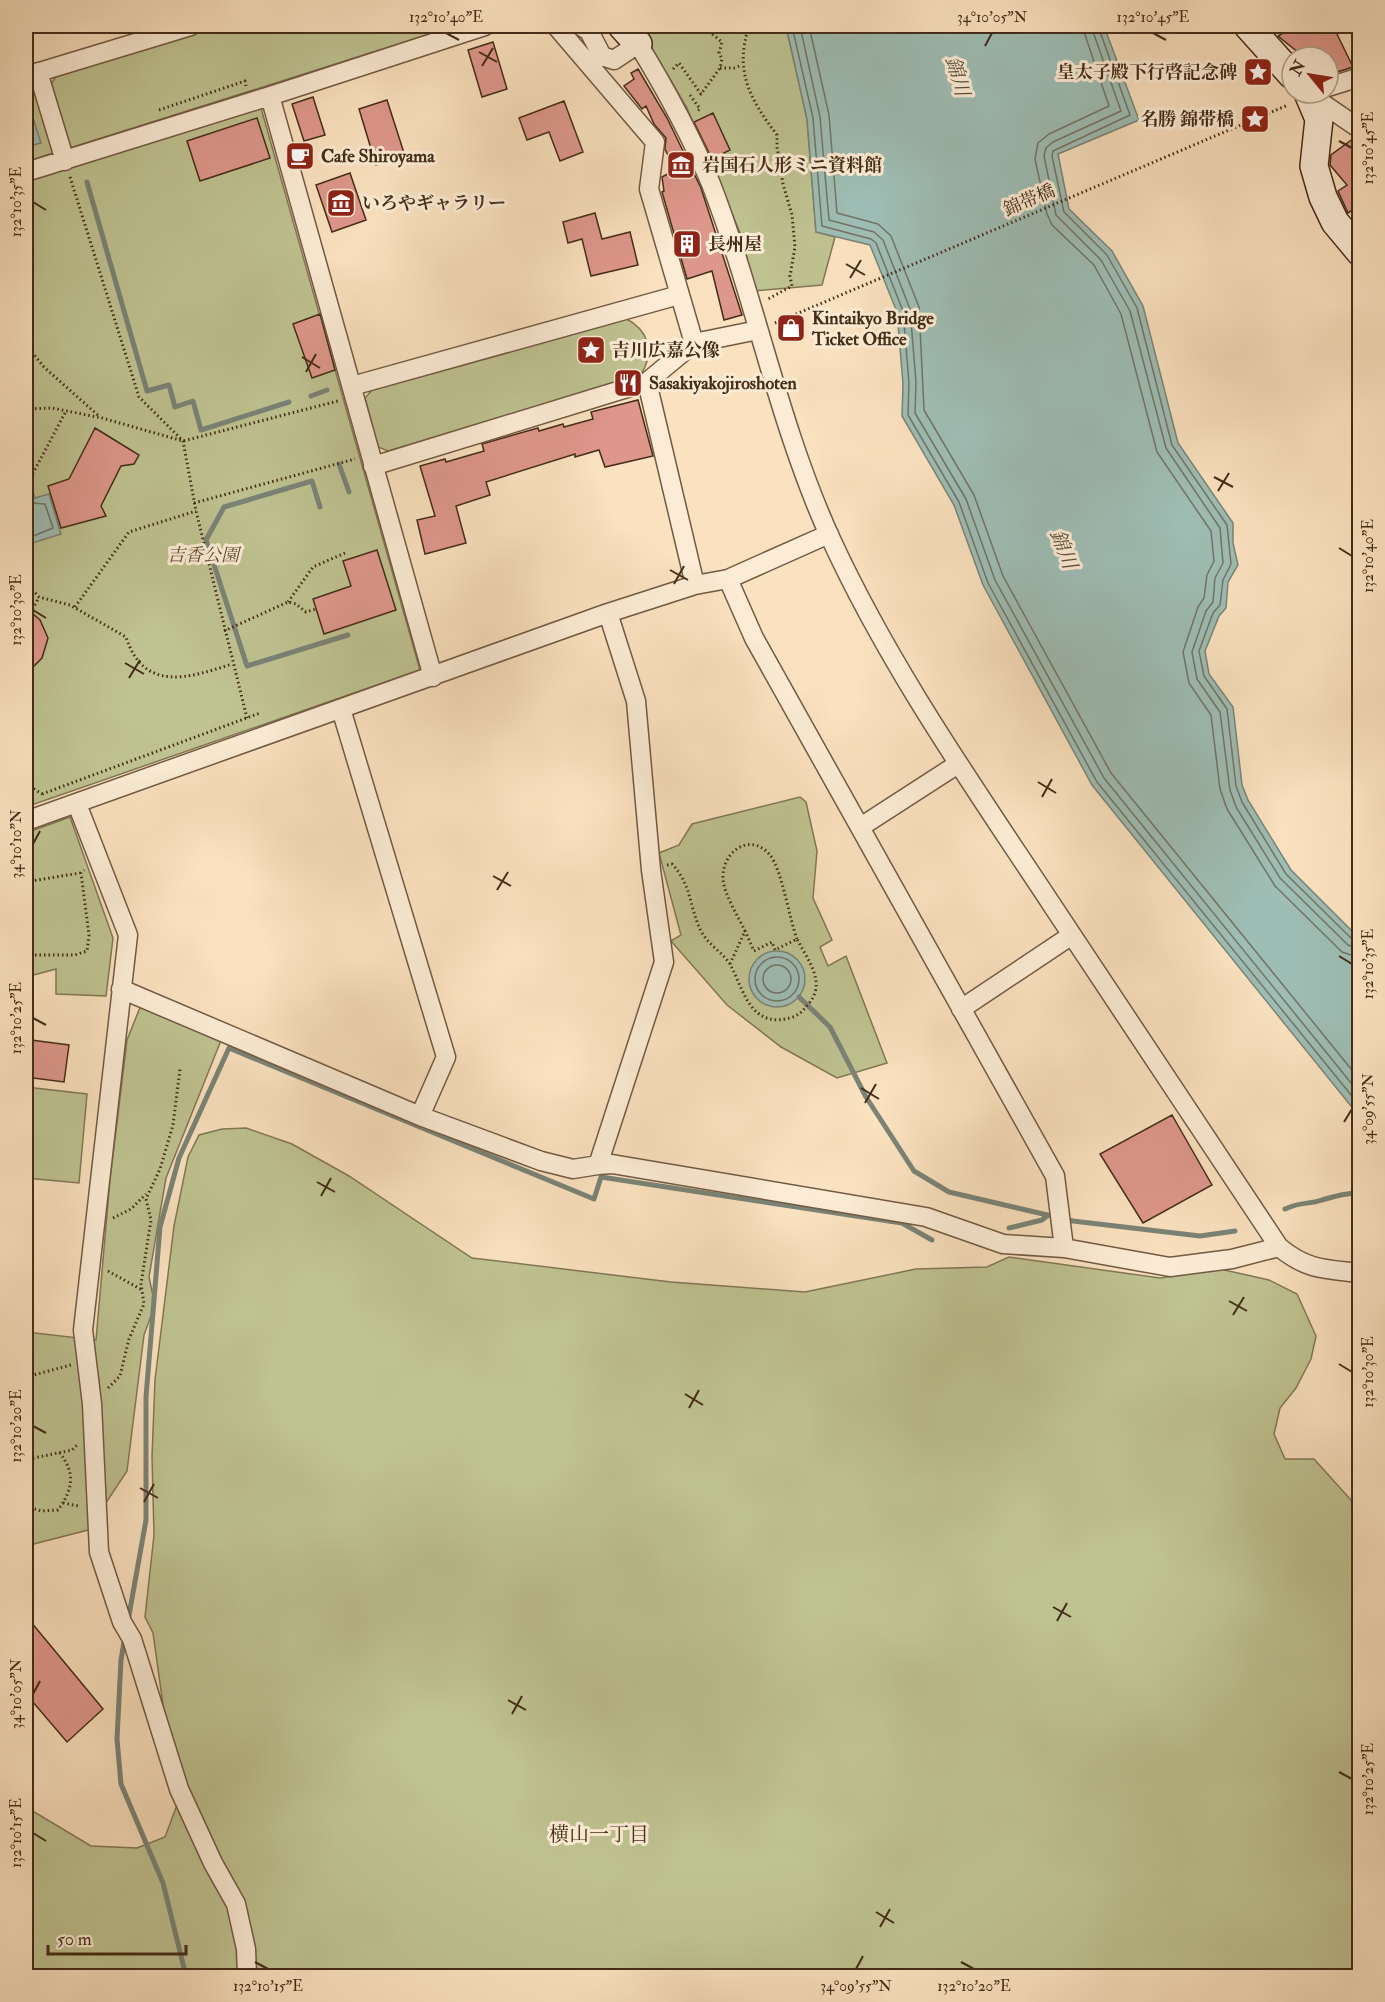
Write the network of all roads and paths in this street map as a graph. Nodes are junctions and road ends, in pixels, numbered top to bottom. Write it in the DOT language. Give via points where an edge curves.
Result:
graph roads {
  1 [pos="191,26"];
  2 [pos="485,26"];
  3 [pos="557,26"];
  4 [pos="566,26"];
  5 [pos="581,26"];
  6 [pos="702,26"];
  7 [pos="749,26"];
  8 [pos="1248,26"];
  9 [pos="630,35"];
  10 [pos="1280,62"];
  11 [pos="742,65"];
  12 [pos="720,68"];
  13 [pos="32,74"];
  14 [pos="678,77"];
  15 [pos="1359,77"];
  16 [pos="1340,83"];
  17 [pos="689,93"];
  18 [pos="270,96"];
  19 [pos="1313,105"];
  20 [pos="1325,105"];
  21 [pos="1283,108"];
  22 [pos="681,120"];
  23 [pos="1359,129"];
  24 [pos="65,161"];
  25 [pos="26,172"];
  26 [pos="1359,252"];
  27 [pos="776,294"];
  28 [pos="679,295"];
  29 [pos="785,319"];
  30 [pos="758,330"];
  31 [pos="694,343"];
  32 [pos="26,345"];
  33 [pos="647,382"];
  34 [pos="353,392"];
  35 [pos="26,409"];
  36 [pos="66,411"];
  37 [pos="102,418"];
  38 [pos="183,441"];
  39 [pos="372,460"];
  40 [pos="26,479"];
  41 [pos="194,503"];
  42 [pos="196,511"];
  43 [pos="828,534"];
  44 [pos="345,553"];
  45 [pos="728,579"];
  46 [pos="26,583"];
  47 [pos="695,585"];
  48 [pos="39,597"];
  49 [pos="288,602"];
  50 [pos="75,607"];
  51 [pos="316,609"];
  52 [pos="608,613"];
  53 [pos="26,621"];
  54 [pos="224,631"];
  55 [pos="232,664"];
  56 [pos="433,677"];
  57 [pos="342,709"];
  58 [pos="260,713"];
  59 [pos="247,718"];
  60 [pos="958,764"];
  61 [pos="42,794"];
  62 [pos="76,804"];
  63 [pos="26,821"];
  64 [pos="862,826"];
  65 [pos="102,864"];
  66 [pos="651,870"];
  67 [pos="81,873"];
  68 [pos="26,882"];
  69 [pos="745,931"];
  70 [pos="1072,935"];
  71 [pos="797,939"];
  72 [pos="26,955"];
  73 [pos="730,964"];
  74 [pos="122,989"];
  75 [pos="961,1009"];
  76 [pos="180,1069"];
  77 [pos="420,1116"];
  78 [pos="598,1165"];
  79 [pos="149,1192"];
  80 [pos="96,1228"];
  81 [pos="1279,1247"];
  82 [pos="1064,1248"];
  83 [pos="91,1262"];
  84 [pos="1359,1273"];
  85 [pos="142,1291"];
  86 [pos="86,1357"];
  87 [pos="26,1377"];
  88 [pos="92,1404"];
  89 [pos="26,1463"];
  90 [pos="26,1506"];
  91 [pos="248,1977"];
  1 -- 13 [label="street"];
  2 -- 18 [label="street"];
  3 -- 4 [label="street"];
  3 -- 28 [label="street" via="655,142 649,189"];
  5 -- 9 [label="street" via="589,31 602,56 614,60"];
  6 -- 12 [label="path" via="722,42"];
  7 -- 11 [label="path"];
  8 -- 10 [label="main road"];
  9 -- 22 [label="street"];
  11 -- 12 [label="path"];
  11 -- 27 [label="path" via="756,107 777,135 783,184 792,215 792,286"];
  12 -- 14 [label="path" via="701,94 679,63 673,68"];
  13 -- 24 [label="street"];
  15 -- 16 [label="street"];
  17 -- 22 [label="path" via="700,109"];
  18 -- 24 [label="street"];
  18 -- 34 [label="street"];
  19 -- 26 [label="main road" via="1319,119 1314,166 1323,197 1335,222"];
  20 -- 23 [label="street"];
  21 -- 29 [label="path, 錦帯橋"];
  22 -- 30 [label="street" via="710,183"];
  24 -- 25 [label="street"];
  24 -- 38 [label="path" via="139,397"];
  28 -- 31 [label="street"];
  28 -- 34 [label="street"];
  30 -- 31 [label="street"];
  30 -- 43 [label="street" via="779,403"];
  31 -- 33 [label="street"];
  32 -- 37 [label="path" via="44,367"];
  33 -- 39 [label="street"];
  33 -- 47 [label="street"];
  34 -- 38 [label="path"];
  34 -- 39 [label="street"];
  35 -- 36 [label="path"];
  36 -- 37 [label="path"];
  36 -- 40 [label="path" via="31,477"];
  37 -- 38 [label="path"];
  38 -- 41 [label="path"];
  39 -- 41 [label="path"];
  39 -- 56 [label="street"];
  41 -- 42 [label="path"];
  42 -- 50 [label="path" via="129,532"];
  42 -- 54 [label="path"];
  43 -- 45 [label="street"];
  43 -- 60 [label="street" via="862,602"];
  44 -- 49 [label="path" via="313,567"];
  45 -- 47 [label="street"];
  45 -- 64 [label="street" via="754,638"];
  46 -- 48 [label="path"];
  47 -- 52 [label="street"];
  48 -- 50 [label="path"];
  48 -- 53 [label="path"];
  49 -- 51 [label="path" via="306,612"];
  49 -- 54 [label="path"];
  50 -- 55 [label="path" via="126,637 132,655 164,678 191,677"];
  52 -- 56 [label="street"];
  52 -- 66 [label="street" via="636,701"];
  54 -- 55 [label="path"];
  55 -- 59 [label="path"];
  56 -- 57 [label="street"];
  57 -- 62 [label="street"];
  57 -- 77 [label="street" via="446,1057"];
  58 -- 59 [label="path"];
  59 -- 61 [label="path"];
  60 -- 64 [label="street"];
  60 -- 70 [label="street"];
  62 -- 63 [label="street"];
  62 -- 65 [label="street"];
  64 -- 75 [label="street"];
  65 -- 67 [label="path"];
  65 -- 74 [label="street" via="128,936"];
  66 -- 73 [label="path" via="672,864 684,877 702,934"];
  66 -- 78 [label="street" via="664,962"];
  67 -- 68 [label="path"];
  67 -- 72 [label="path" via="89,935 87,951 75,955"];
  69 -- 71 [label="path" via="754,951 772,942 775,950"];
  69 -- 71 [label="path" via="723,882 723,867 738,847 749,843 761,846 776,864"];
  69 -- 73 [label="path"];
  70 -- 75 [label="street"];
  70 -- 81 [label="street"];
  71 -- 73 [label="path" via="818,985 801,1013 792,1017 773,1020 758,1015 737,985"];
  74 -- 77 [label="street"];
  74 -- 80 [label="street"];
  75 -- 82 [label="street" via="1054,1176"];
  76 -- 79 [label="path" via="173,1125"];
  77 -- 78 [label="street" via="573,1170"];
  78 -- 82 [label="street" via="612,1164 867,1206 926,1217 1003,1244"];
  79 -- 80 [label="path" via="131,1209"];
  79 -- 85 [label="path" via="146,1200 151,1220"];
  80 -- 83 [label="street"];
  81 -- 82 [label="street" via="1232,1259 1170,1267"];
  81 -- 84 [label="street" via="1297,1262"];
  83 -- 85 [label="path"];
  83 -- 86 [label="street" via="83,1330"];
  85 -- 88 [label="path" via="144,1304 129,1339 120,1376"];
  86 -- 87 [label="path" via="67,1367"];
  86 -- 88 [label="street"];
  88 -- 91 [label="street" via="99,1552 122,1622 132,1639 179,1789 236,1904"];
  89 -- 90 [label="path" via="59,1452 67,1462 72,1480 68,1497 58,1510 41,1511"];
}
